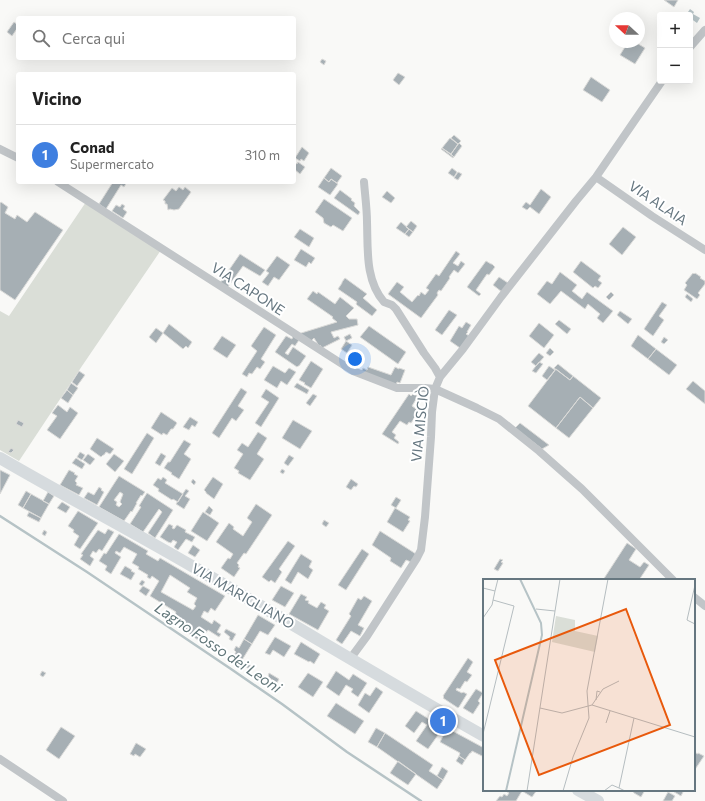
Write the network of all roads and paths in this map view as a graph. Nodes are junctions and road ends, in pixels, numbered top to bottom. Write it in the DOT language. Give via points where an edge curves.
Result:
graph roads {
  1 [pos="705,30"];
  2 [pos="693,44"];
  3 [pos="660,84"];
  4 [pos="0,149"];
  5 [pos="16,157"];
  6 [pos="596,177"];
  7 [pos="364,182"];
  8 [pos="61,184"];
  9 [pos="705,250"];
  10 [pos="440,377"];
  11 [pos="435,390"];
  12 [pos="0,458"];
  13 [pos="672,579"];
  14 [pos="695,598"];
  15 [pos="705,606"];
  16 [pos="350,659"];
  17 [pos="483,735"];
  18 [pos="0,759"];
  19 [pos="580,791"];
  20 [pos="63,801"];
  21 [pos="598,801"];
  1 -- 2 [label="street"];
  3 -- 6 [label="street, VIA MISCIÒ"];
  4 -- 5 [label="street"];
  6 -- 9 [label="street, VIA ALAIA"];
  6 -- 10 [label="street, VIA MISCIÒ"];
  7 -- 10 [label="street" via="368,266 374,285 384,302 396,309"];
  8 -- 11 [label="street, VIA CAPONE" via="353,371 397,388"];
  10 -- 11 [label="street, VIA MISCIÒ"];
  11 -- 13 [label="street, VIA CAPONE" via="499,419 514,430 582,489"];
  11 -- 16 [label="street, VIA MISCIÒ" via="421,550"];
  12 -- 16 [label="street, VIA MARIGLIANO" via="196,568"];
  14 -- 15 [label="street"];
  16 -- 17 [label="street, VIA MARIGLIANO"];
  18 -- 20 [label="street"];
  19 -- 21 [label="street"];
}
